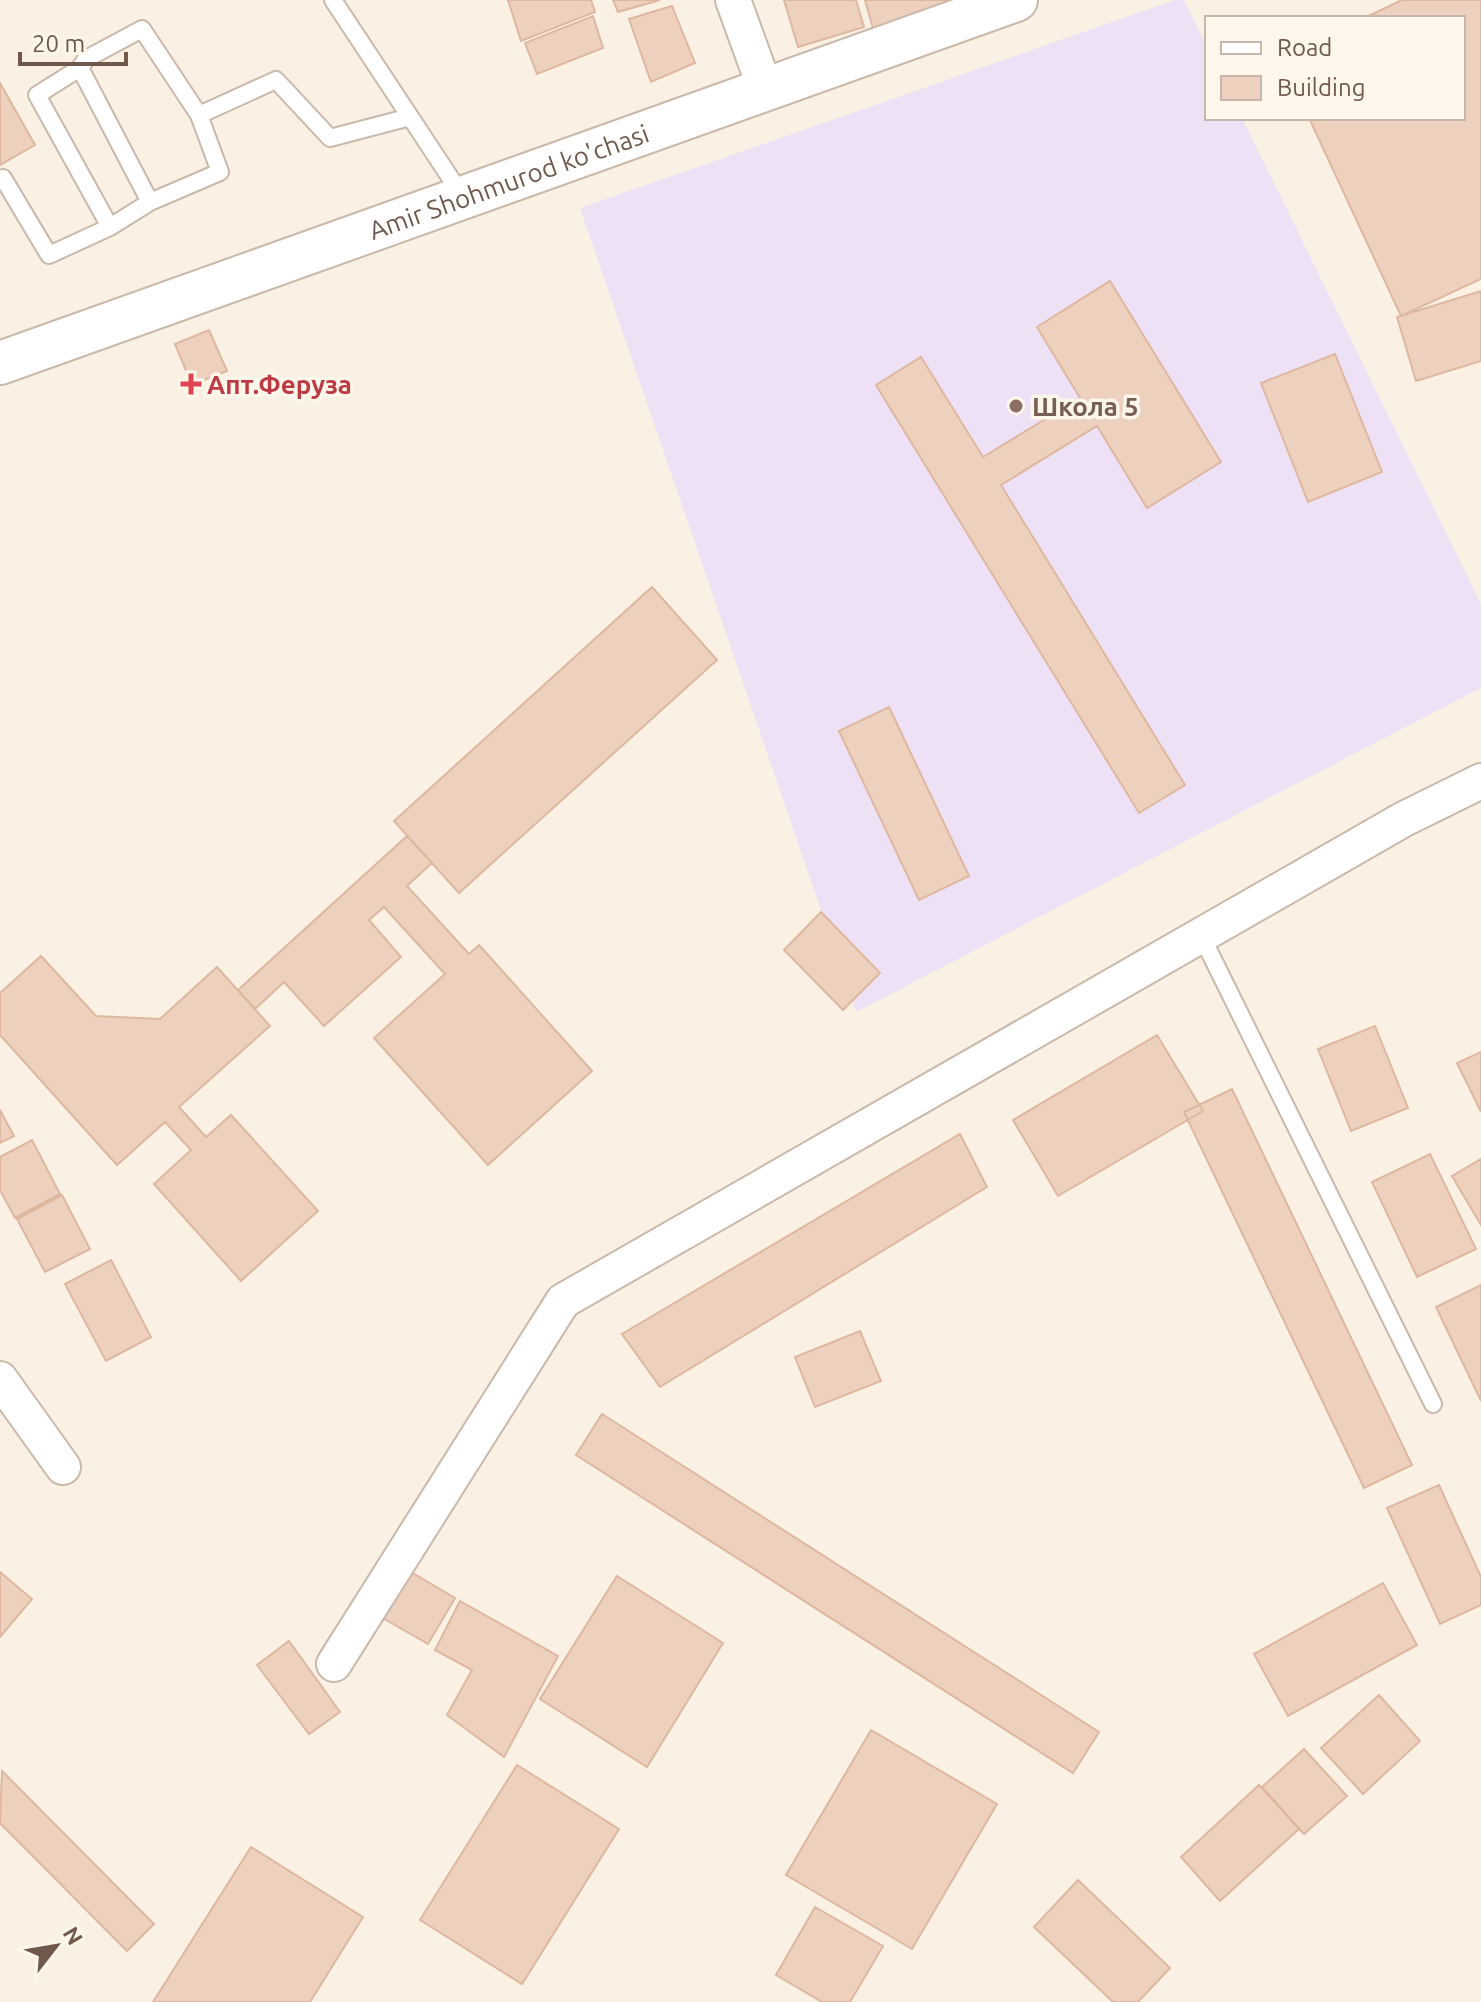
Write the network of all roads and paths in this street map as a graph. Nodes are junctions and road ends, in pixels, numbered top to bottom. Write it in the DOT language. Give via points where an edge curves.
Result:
graph roads {
  1 [pos="333,0"];
  2 [pos="733,0"];
  3 [pos="1016,0"];
  4 [pos="80,68"];
  5 [pos="766,91"];
  6 [pos="199,115"];
  7 [pos="410,117"];
  8 [pos="3,178"];
  9 [pos="464,199"];
  10 [pos="150,202"];
  11 [pos="110,227"];
  12 [pos="0,363"];
  13 [pos="1481,781"];
  14 [pos="1201,935"];
  15 [pos="0,1379"];
  16 [pos="1433,1404"];
  17 [pos="63,1467"];
  18 [pos="334,1664"];
  1 -- 7 [label="lane"];
  2 -- 5 [label="street"];
  3 -- 5 [label="street, Amir Shohmurod ko'chasi"];
  4 -- 6 [label="lane" via="86,59 142,29"];
  4 -- 10 [label="lane"];
  4 -- 11 [label="lane" via="37,95"];
  5 -- 9 [label="street, Amir Shohmurod ko'chasi"];
  6 -- 7 [label="lane" via="276,80 330,138"];
  6 -- 10 [label="lane" via="220,172"];
  7 -- 9 [label="lane"];
  8 -- 11 [label="lane" via="49,255"];
  9 -- 12 [label="street, Amir Shohmurod ko'chasi"];
  10 -- 11 [label="lane"];
  13 -- 14 [label="street"];
  14 -- 16 [label="lane"];
  14 -- 18 [label="street" via="563,1301"];
  15 -- 17 [label="street"];
}
